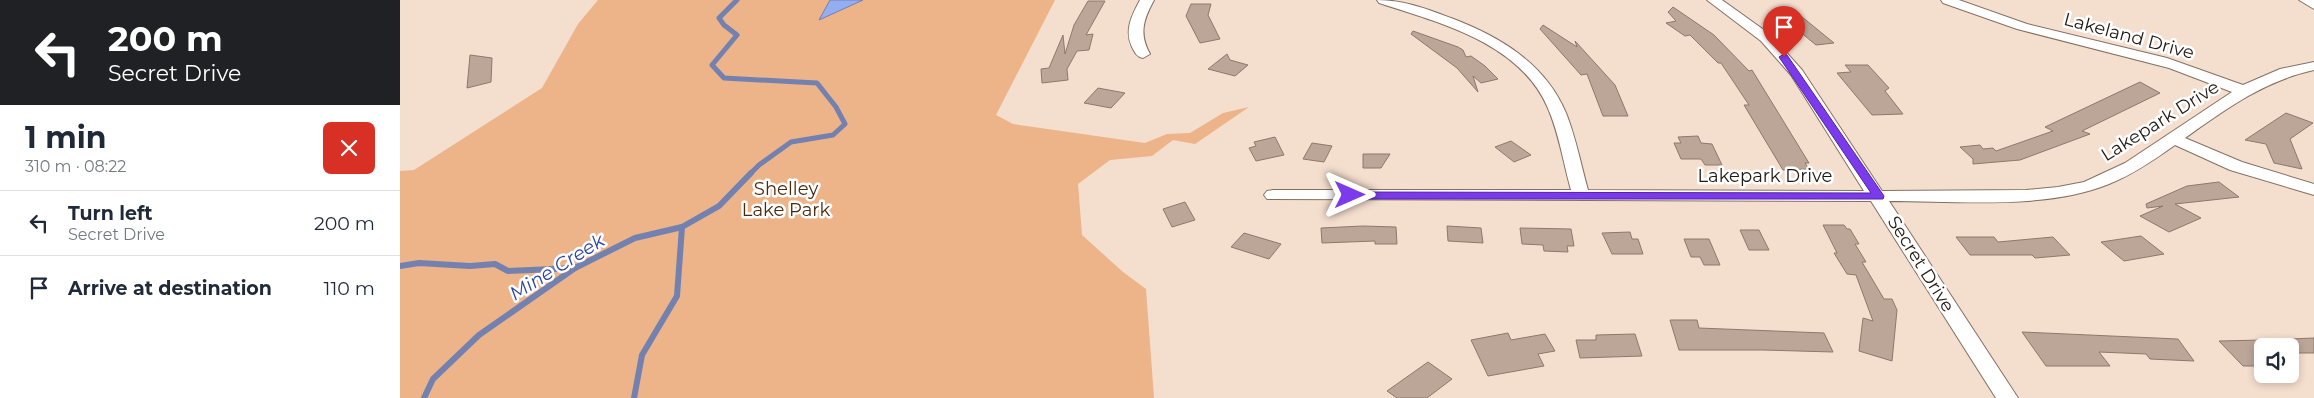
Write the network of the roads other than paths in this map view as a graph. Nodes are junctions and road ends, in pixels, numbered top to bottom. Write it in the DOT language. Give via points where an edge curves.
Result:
graph roads {
  1 [pos="1148,0"];
  2 [pos="1384,0"];
  3 [pos="1714,0"];
  4 [pos="1948,0"];
  5 [pos="2306,0"];
  6 [pos="2314,5"];
  7 [pos="1143,54"];
  8 [pos="2314,66"];
  9 [pos="2244,91"];
  10 [pos="2174,139"];
  11 [pos="2314,190"];
  12 [pos="1273,195"];
  13 [pos="1581,195"];
  14 [pos="1878,196"];
  15 [pos="2007,398"];
  1 -- 7 [label="street" via="1134,31 1135,42"];
  2 -- 13 [label="street" via="1464,27 1501,48 1531,72 1546,89 1554,106"];
  3 -- 14 [label="street, Secret Drive" via="1766,38 1784,57"];
  4 -- 9 [label="street, Lakeland Drive" via="2038,32 2175,65"];
  5 -- 6 [label="street"];
  8 -- 9 [label="street, Lakepark Drive" via="2263,80"];
  9 -- 10 [label="street, Lakepark Drive"];
  10 -- 11 [label="street" via="2236,166"];
  10 -- 14 [label="street, Lakepark Drive" via="2105,180 2068,191 1986,196"];
  12 -- 13 [label="street, Lakepark Drive"];
  13 -- 14 [label="street, Lakepark Drive"];
  14 -- 15 [label="street, Secret Drive"];
}
